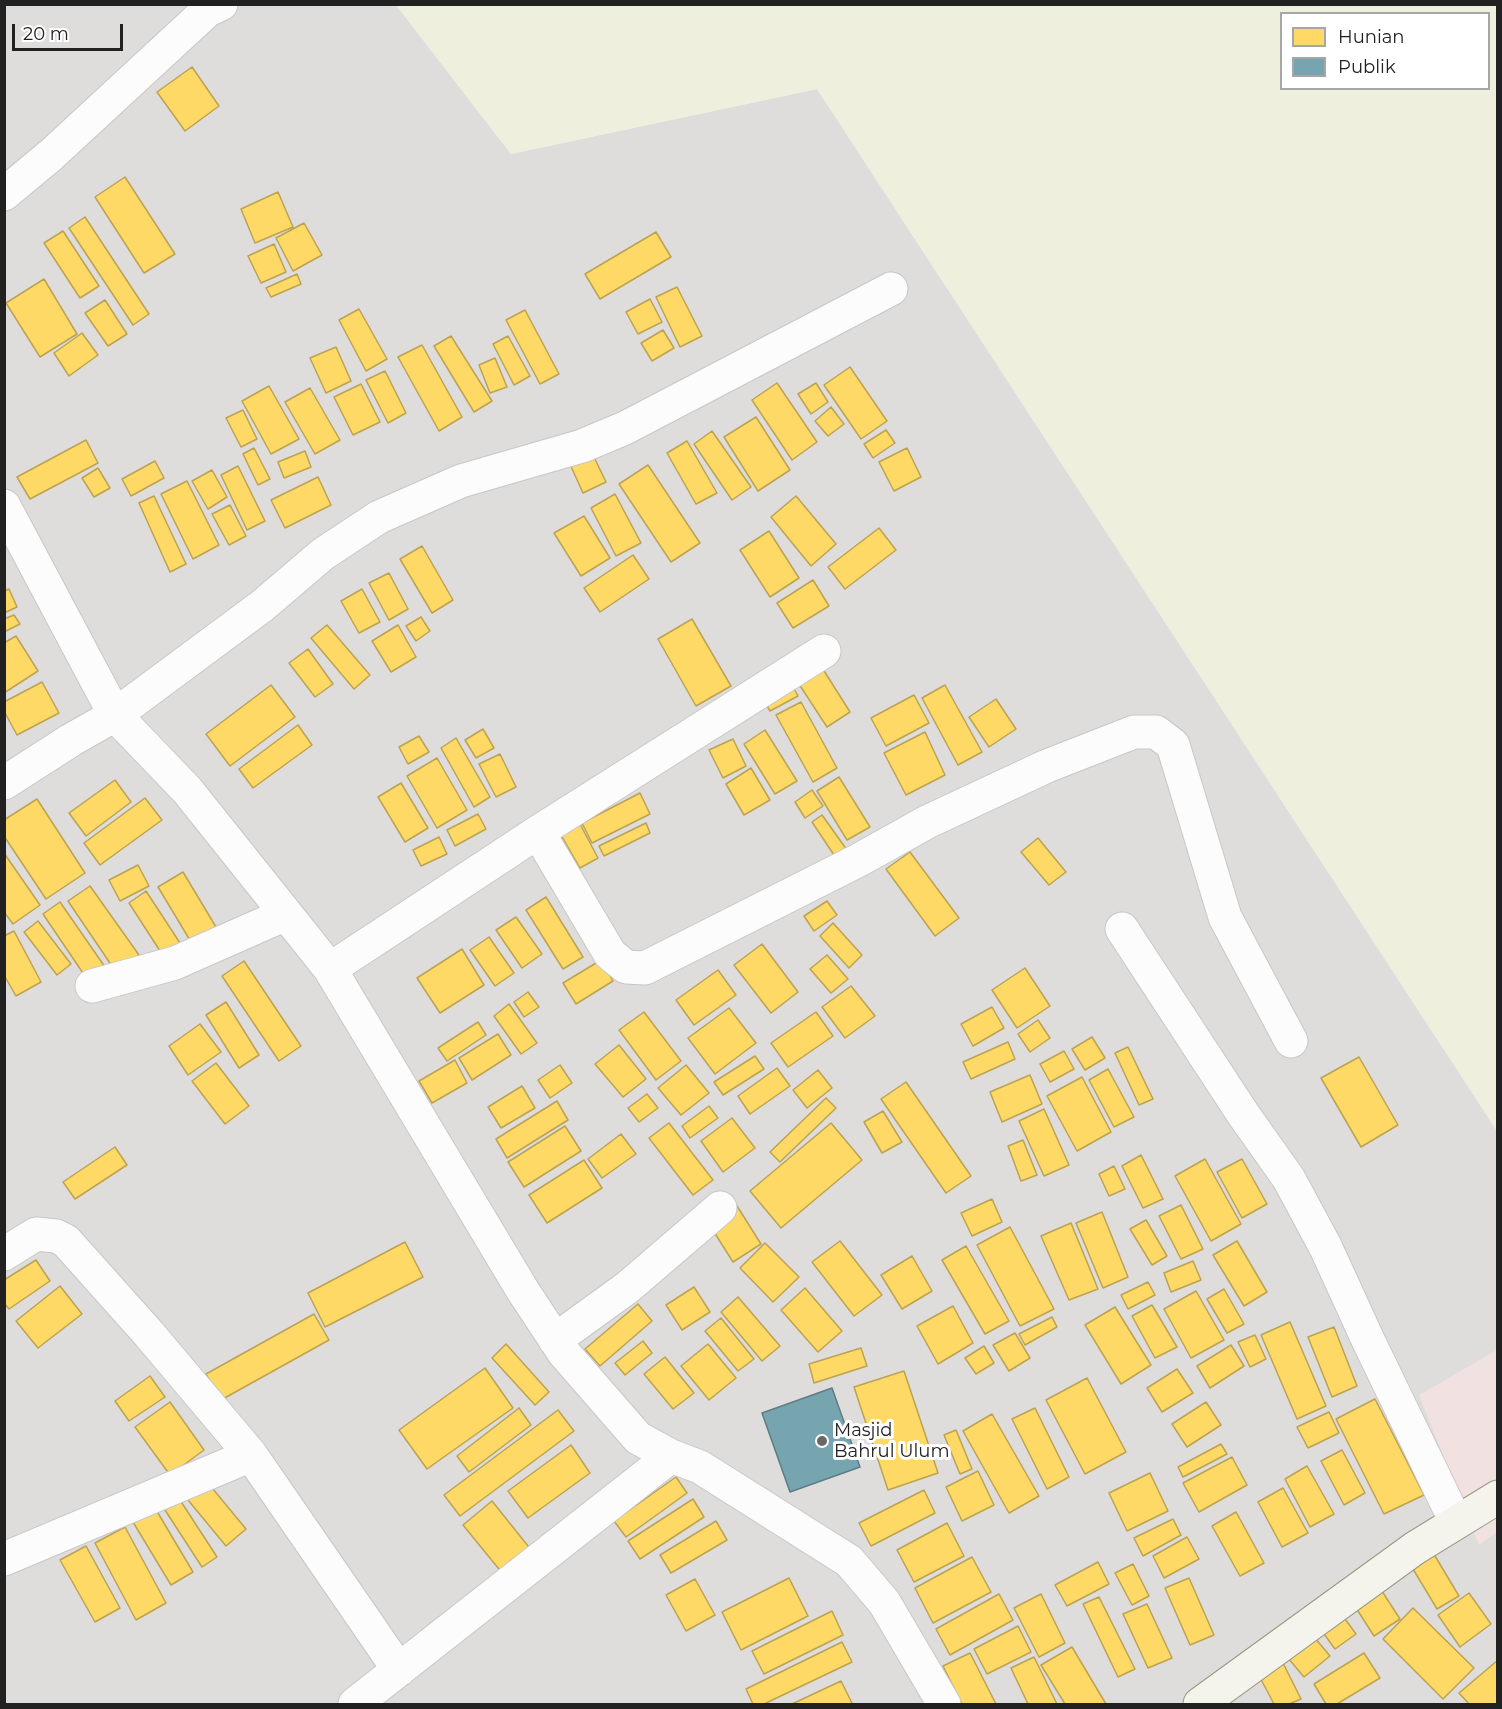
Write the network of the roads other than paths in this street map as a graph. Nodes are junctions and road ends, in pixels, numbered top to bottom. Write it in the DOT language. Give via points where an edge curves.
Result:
graph roads {
  1 [pos="209,6"];
  2 [pos="4,194"];
  3 [pos="891,288"];
  4 [pos="4,506"];
  5 [pos="824,651"];
  6 [pos="115,715"];
  7 [pos="4,783"];
  8 [pos="538,832"];
  9 [pos="286,914"];
  10 [pos="1122,929"];
  11 [pos="330,969"];
  12 [pos="92,986"];
  13 [pos="1291,1041"];
  14 [pos="720,1208"];
  15 [pos="4,1254"];
  16 [pos="555,1340"];
  17 [pos="251,1455"];
  18 [pos="671,1456"];
  19 [pos="1497,1497"];
  20 [pos="1456,1522"];
  21 [pos="4,1559"];
  22 [pos="399,1670"];
  23 [pos="355,1704"];
  24 [pos="944,1704"];
  25 [pos="1200,1704"];
  1 -- 2 [label="street" via="51,155"];
  3 -- 6 [label="street" via="625,428 582,446 461,481 379,517 323,554 262,606"];
  4 -- 6 [label="street"];
  5 -- 8 [label="street"];
  6 -- 7 [label="street"];
  6 -- 9 [label="street" via="187,790"];
  8 -- 11 [label="street"];
  8 -- 13 [label="street" via="610,954 626,967 645,968 927,822 1047,766 1134,732 1156,732 1173,745 1225,917"];
  9 -- 11 [label="street"];
  9 -- 12 [label="street" via="175,963"];
  10 -- 20 [label="street" via="1289,1179 1326,1248"];
  11 -- 16 [label="street"];
  14 -- 16 [label="street" via="628,1287"];
  15 -- 17 [label="street" via="36,1234 66,1241"];
  16 -- 18 [label="street" via="638,1438"];
  17 -- 21 [label="street"];
  17 -- 22 [label="street"];
  18 -- 22 [label="street"];
  18 -- 24 [label="street" via="700,1467 849,1561 884,1602"];
  19 -- 20 [label="main road"];
  20 -- 25 [label="main road"];
  22 -- 23 [label="street"];
}
